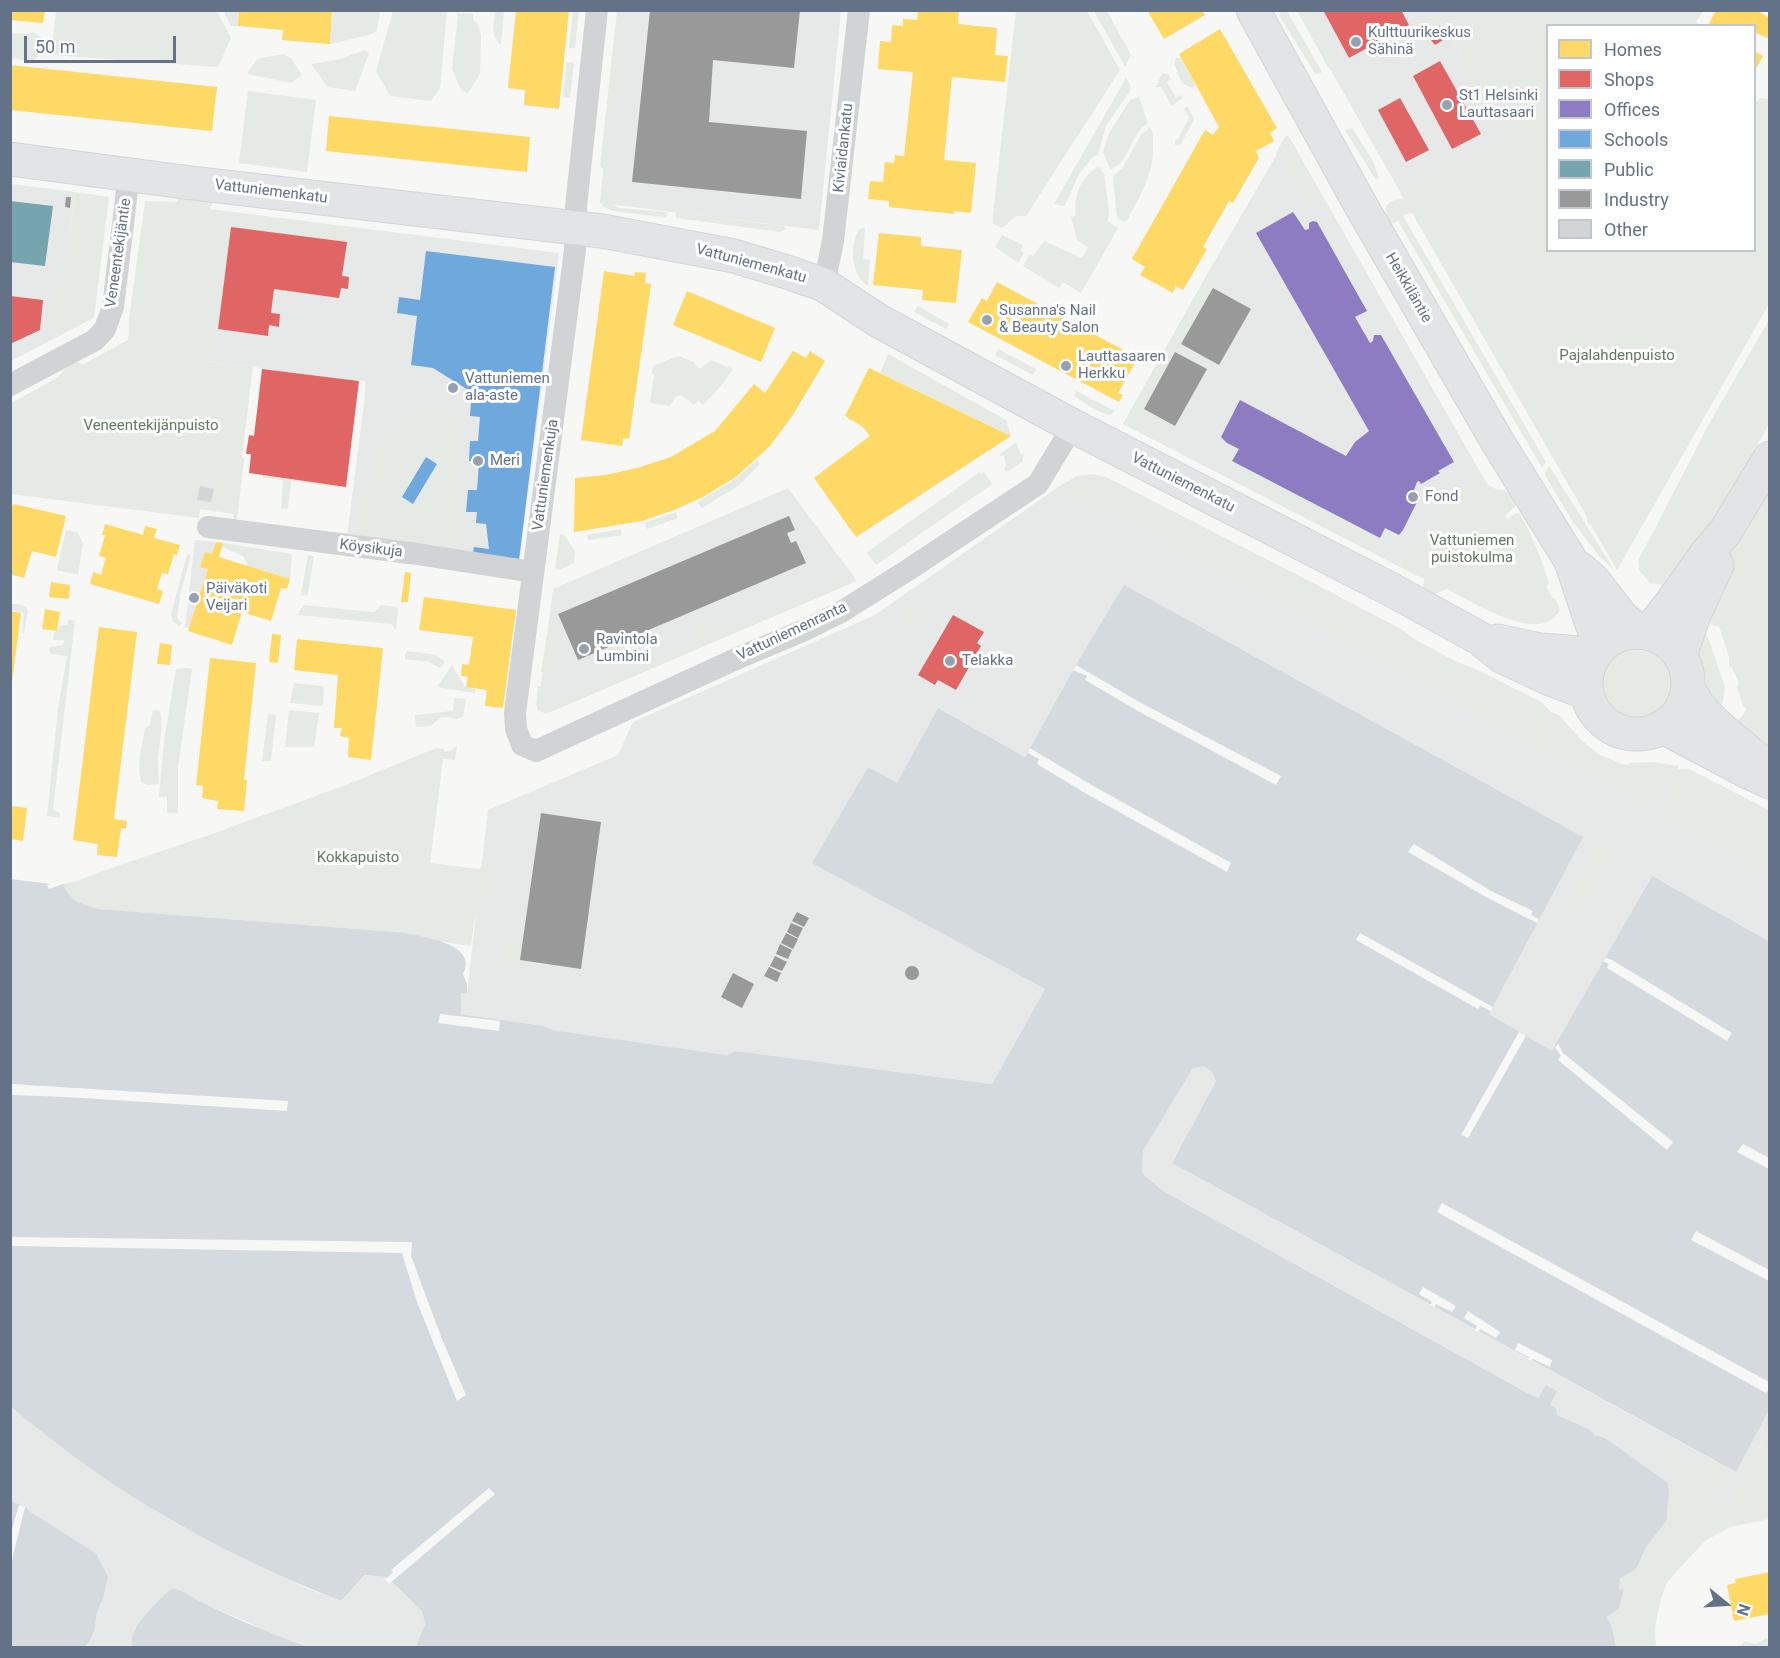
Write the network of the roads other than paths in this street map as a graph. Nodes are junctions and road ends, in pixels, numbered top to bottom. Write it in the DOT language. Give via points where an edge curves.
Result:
graph roads {
  1 [pos="597,10"];
  2 [pos="859,10"];
  3 [pos="1253,10"];
  4 [pos="10,159"];
  5 [pos="129,174"];
  6 [pos="577,227"];
  7 [pos="824,285"];
  8 [pos="10,385"];
  9 [pos="1073,426"];
  10 [pos="1770,458"];
  11 [pos="208,527"];
  12 [pos="1725,532"];
  13 [pos="1571,561"];
  14 [pos="533,572"];
  15 [pos="1643,633"];
  16 [pos="1479,638"];
  17 [pos="1598,651"];
  18 [pos="1680,655"];
  19 [pos="1688,689"];
  20 [pos="1587,693"];
  21 [pos="1663,727"];
  22 [pos="536,751"];
  23 [pos="1770,772"];
  24 [pos="1770,782"];
  1 -- 6 [label="street, Vattuniemenkuja"];
  2 -- 7 [label="street, Kiviaidankatu" via="833,241"];
  3 -- 13 [label="street, Heikkiläntie" via="1369,220"];
  4 -- 5 [label="street, Vattuniemenkatu"];
  5 -- 6 [label="street, Vattuniemenkatu"];
  5 -- 8 [label="street, Veneentekijäntie" via="113,307 105,329 95,340"];
  6 -- 7 [label="street, Vattuniemenkatu" via="734,256"];
  6 -- 14 [label="street, Vattuniemenkuja"];
  7 -- 9 [label="street, Vattuniemenkatu" via="879,321"];
  9 -- 16 [label="street, Vattuniemenkatu"];
  9 -- 22 [label="street, Vattuniemenranta" via="1038,484 841,612"];
  10 -- 12 [label="street"];
  11 -- 14 [label="street, Köysikuja"];
  12 -- 15 [label="street"];
  12 -- 18 [label="street" via="1720,559"];
  13 -- 15 [label="street, Heikkiläntie" via="1593,580 1621,616"];
  13 -- 17 [label="street, Heikkiläntie"];
  14 -- 22 [label="street, Vattuniemenkuja" via="516,729 522,745"];
  15 -- 17 [label="street" via="1630,632 1614,638"];
  15 -- 18 [label="street" via="1666,641"];
  16 -- 17 [label="street, Vattuniemenkatu" via="1540,650"];
  16 -- 20 [label="street, Vattuniemenkatu" via="1503,657"];
  17 -- 20 [label="street" via="1588,669"];
  18 -- 19 [label="street" via="1687,671"];
  19 -- 21 [label="street" via="1678,714"];
  19 -- 23 [label="street" via="1716,724"];
  20 -- 21 [label="street" via="1597,714 1617,729 1640,734"];
  21 -- 24 [label="street"];
}
